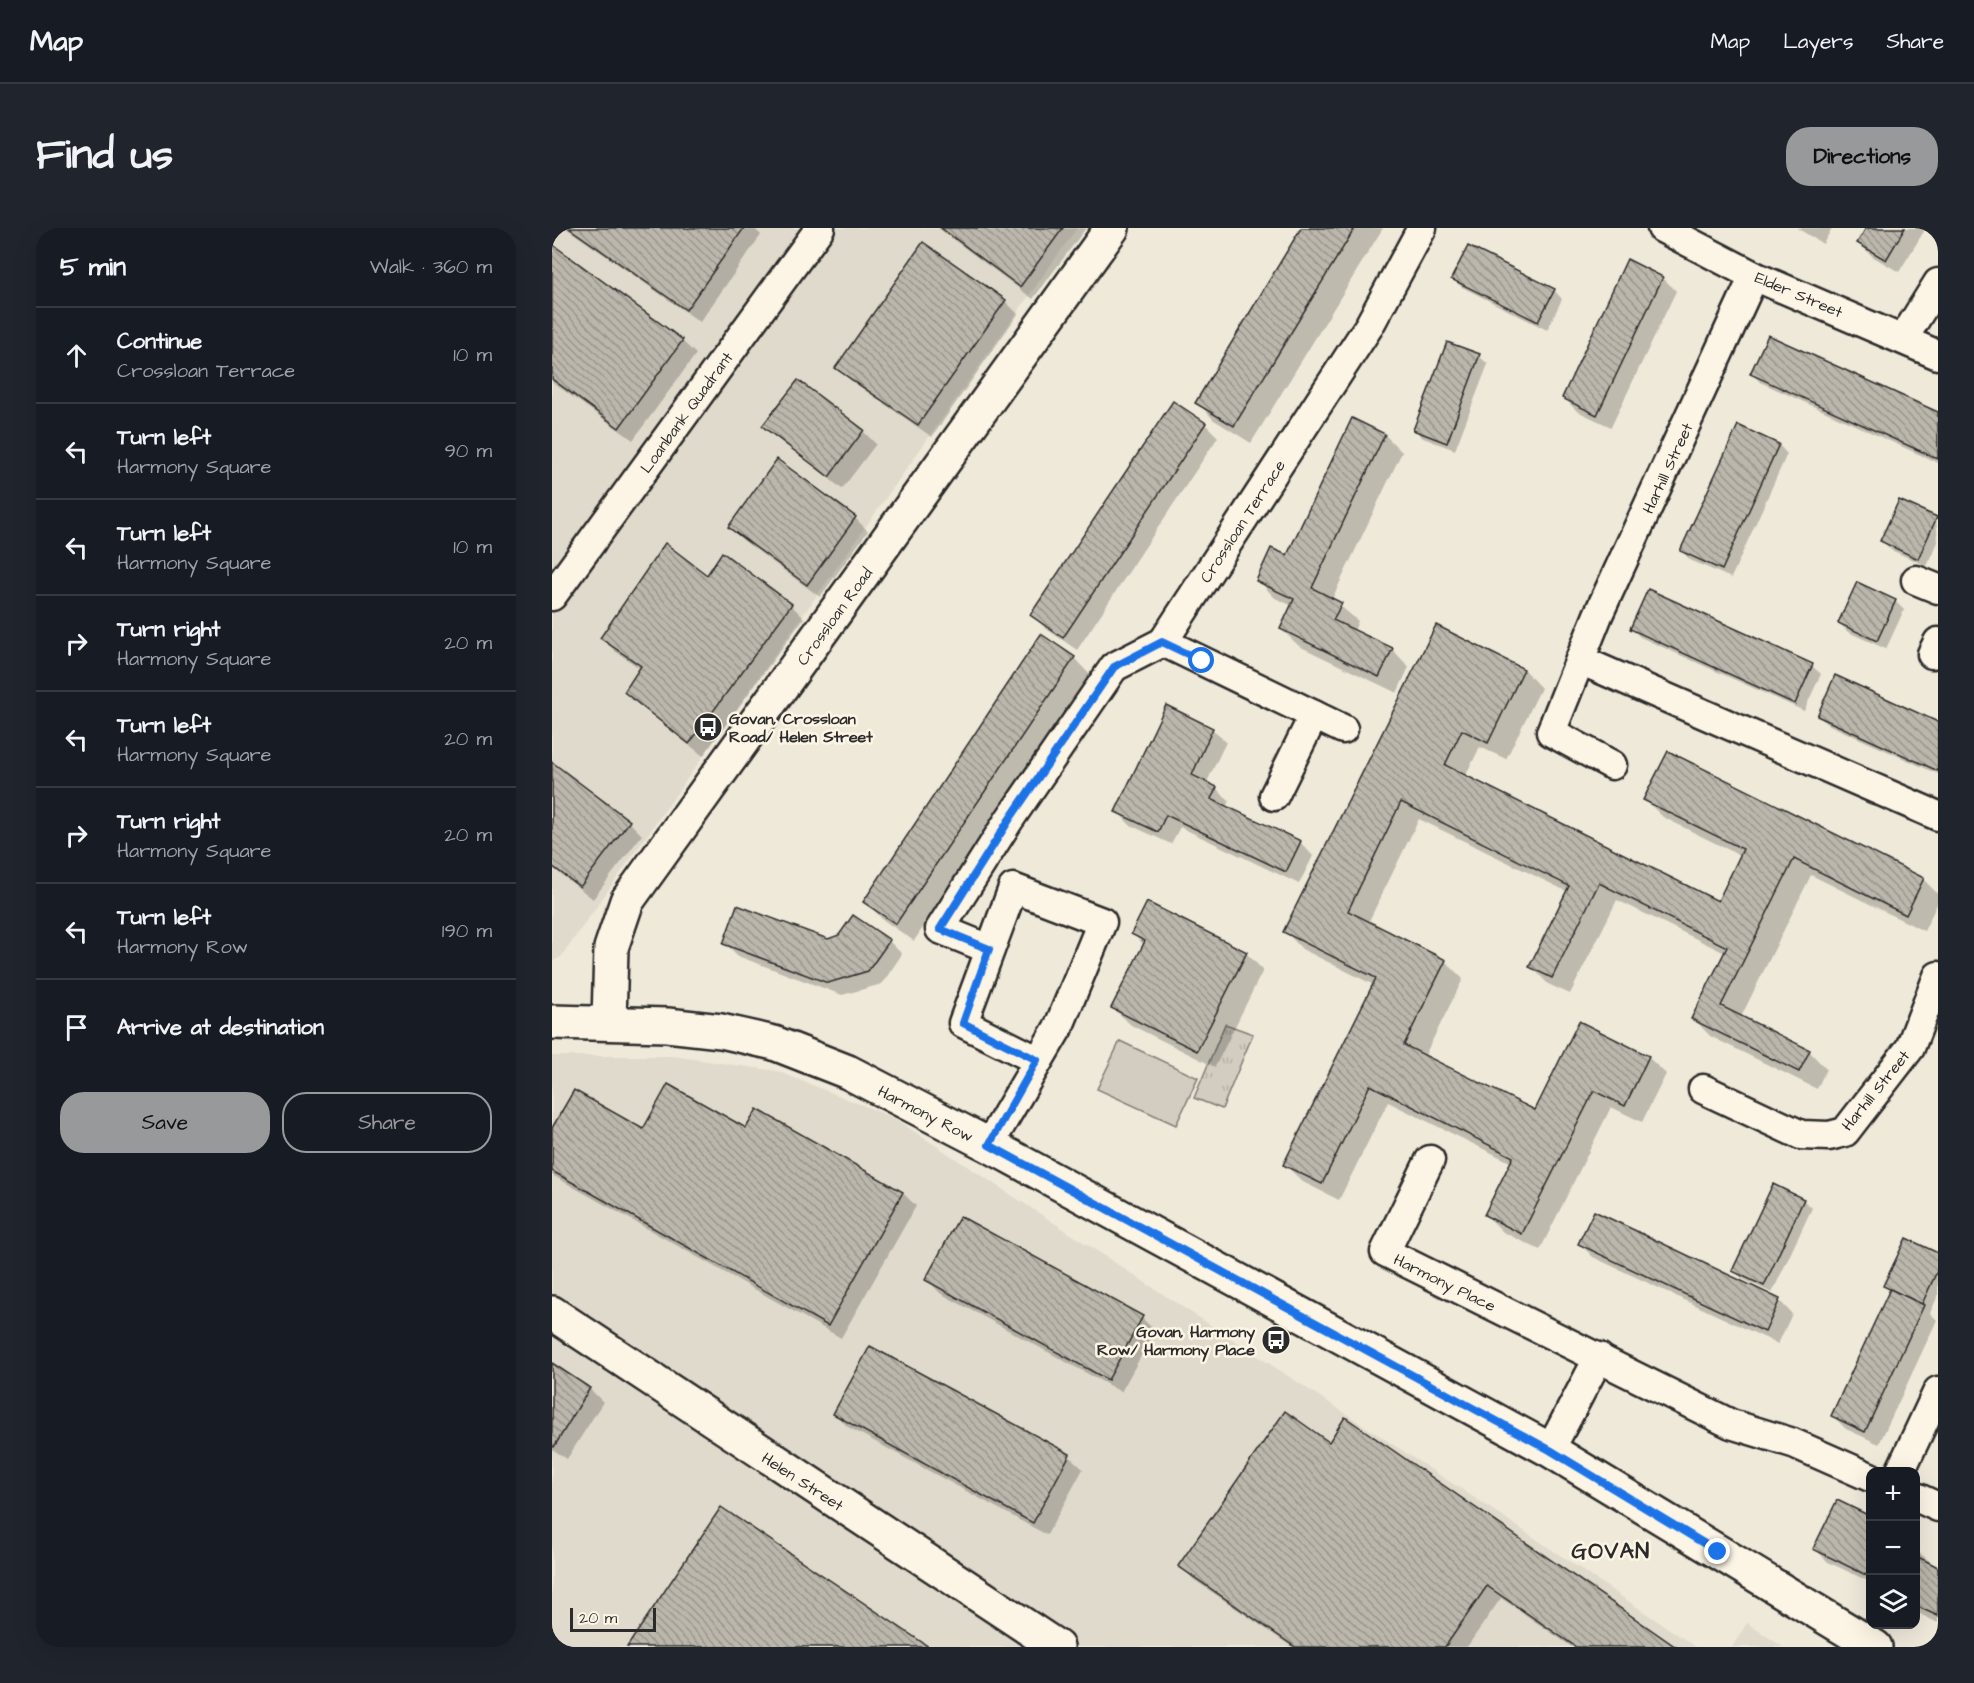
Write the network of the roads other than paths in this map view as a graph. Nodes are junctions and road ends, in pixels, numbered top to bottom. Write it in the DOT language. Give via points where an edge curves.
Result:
graph roads {
  1 [pos="820,228"];
  2 [pos="1112,228"];
  3 [pos="1422,228"];
  4 [pos="1662,228"];
  5 [pos="1754,276"];
  6 [pos="1938,283"];
  7 [pos="1903,339"];
  8 [pos="1938,355"];
  9 [pos="552,596"];
  10 [pos="1162,642"];
  11 [pos="1580,660"];
  12 [pos="1314,715"];
  13 [pos="1343,729"];
  14 [pos="1612,765"];
  15 [pos="1274,796"];
  16 [pos="1938,816"];
  17 [pos="989,949"];
  18 [pos="1938,976"];
  19 [pos="552,1022"];
  20 [pos="609,1022"];
  21 [pos="1037,1060"];
  22 [pos="1703,1089"];
  23 [pos="989,1145"];
  24 [pos="1430,1160"];
  25 [pos="552,1313"];
  26 [pos="1599,1357"];
  27 [pos="1938,1391"];
  28 [pos="1931,1425"];
  29 [pos="1550,1450"];
  30 [pos="1903,1467"];
  31 [pos="1866,1475"];
  32 [pos="1920,1499"];
  33 [pos="1938,1507"];
  34 [pos="1057,1647"];
  35 [pos="1875,1647"];
  1 -- 9 [label="street, Loanbank Quadrant"];
  2 -- 20 [label="street, Crossloan Road" via="627,901 611,948"];
  3 -- 10 [label="street, Crossloan Terrace" via="1369,326"];
  4 -- 5 [label="street, Elder Street"];
  5 -- 7 [label="street, Elder Street"];
  5 -- 11 [label="street, Harhill Street"];
  6 -- 7 [label="street"];
  7 -- 8 [label="street, Elder Street"];
  10 -- 12 [label="street"];
  10 -- 17 [label="street" via="1114,667 940,929"];
  11 -- 14 [label="street, Harhill Street" via="1551,732"];
  11 -- 16 [label="street"];
  12 -- 13 [label="street"];
  12 -- 15 [label="street"];
  17 -- 21 [label="street" via="963,1023"];
  17 -- 21 [label="street" via="1013,888 1102,922 1059,1026"];
  18 -- 22 [label="street, Harhill Street" via="1910,1048 1845,1132 1829,1137 1801,1135"];
  19 -- 20 [label="street, Harmony Row"];
  20 -- 23 [label="street, Harmony Row" via="722,1031 774,1043 848,1072"];
  21 -- 23 [label="street"];
  23 -- 29 [label="street, Harmony Row"];
  24 -- 26 [label="street, Harmony Place" via="1385,1252"];
  25 -- 34 [label="street, Helen Street"];
  26 -- 29 [label="street"];
  26 -- 31 [label="street, Harmony Place" via="1731,1424 1793,1443"];
  27 -- 28 [label="street"];
  28 -- 30 [label="street"];
  29 -- 35 [label="street, Harmony Row"];
  32 -- 33 [label="street"];
}
